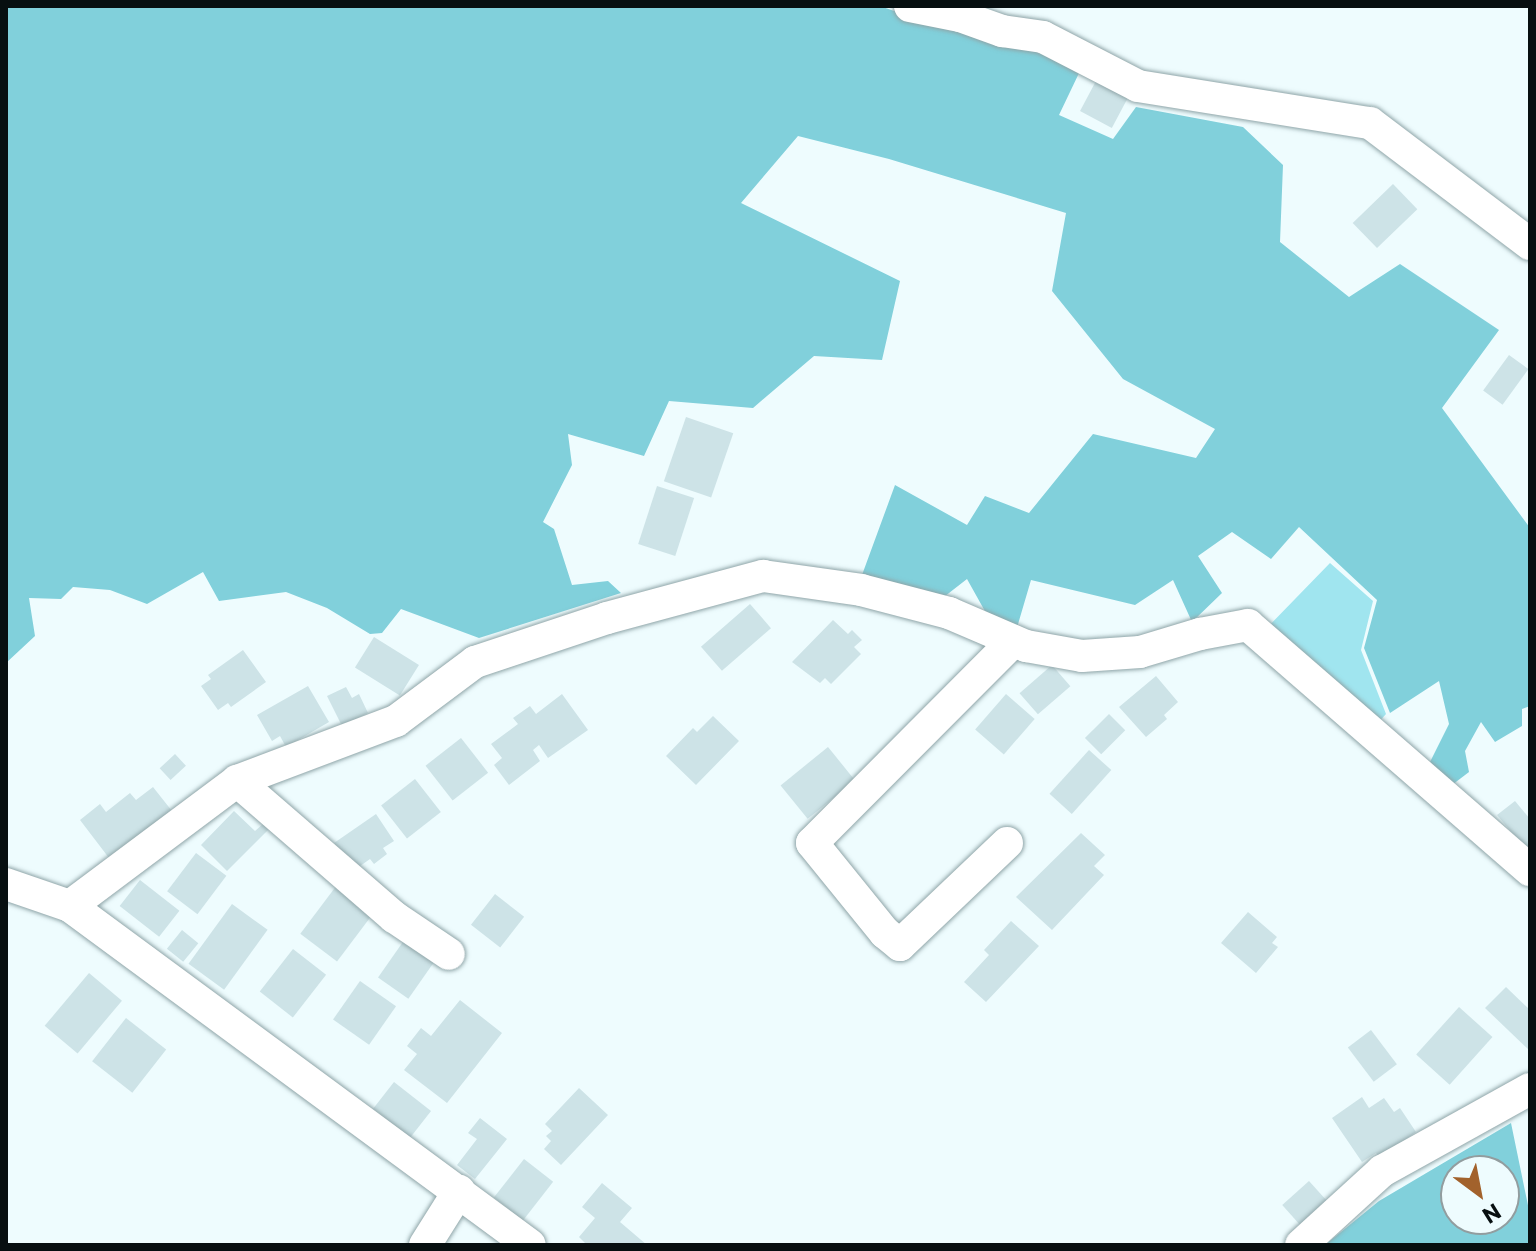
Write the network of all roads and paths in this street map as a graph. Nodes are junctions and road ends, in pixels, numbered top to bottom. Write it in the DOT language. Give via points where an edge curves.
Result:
graph roads {
  1 [pos="910,6"];
  2 [pos="1530,244"];
  3 [pos="1013,641"];
  4 [pos="237,781"];
  5 [pos="1007,843"];
  6 [pos="1530,870"];
  7 [pos="6,884"];
  8 [pos="70,906"];
  9 [pos="449,954"];
  10 [pos="1530,1089"];
  11 [pos="459,1191"];
  12 [pos="425,1245"];
  13 [pos="530,1245"];
  14 [pos="1301,1245"];
  1 -- 2 [label="street" via="1043,37 1138,86 1370,123"];
  3 -- 4 [label="street" via="949,613 861,590 763,576 607,618 475,662 396,721"];
  3 -- 5 [label="street" via="812,843 900,945"];
  3 -- 6 [label="street" via="1082,656 1140,652 1248,625"];
  4 -- 8 [label="street"];
  4 -- 9 [label="street" via="394,917"];
  7 -- 8 [label="street"];
  8 -- 11 [label="street"];
  10 -- 14 [label="street" via="1382,1171"];
  11 -- 12 [label="street"];
  11 -- 13 [label="street"];
}
